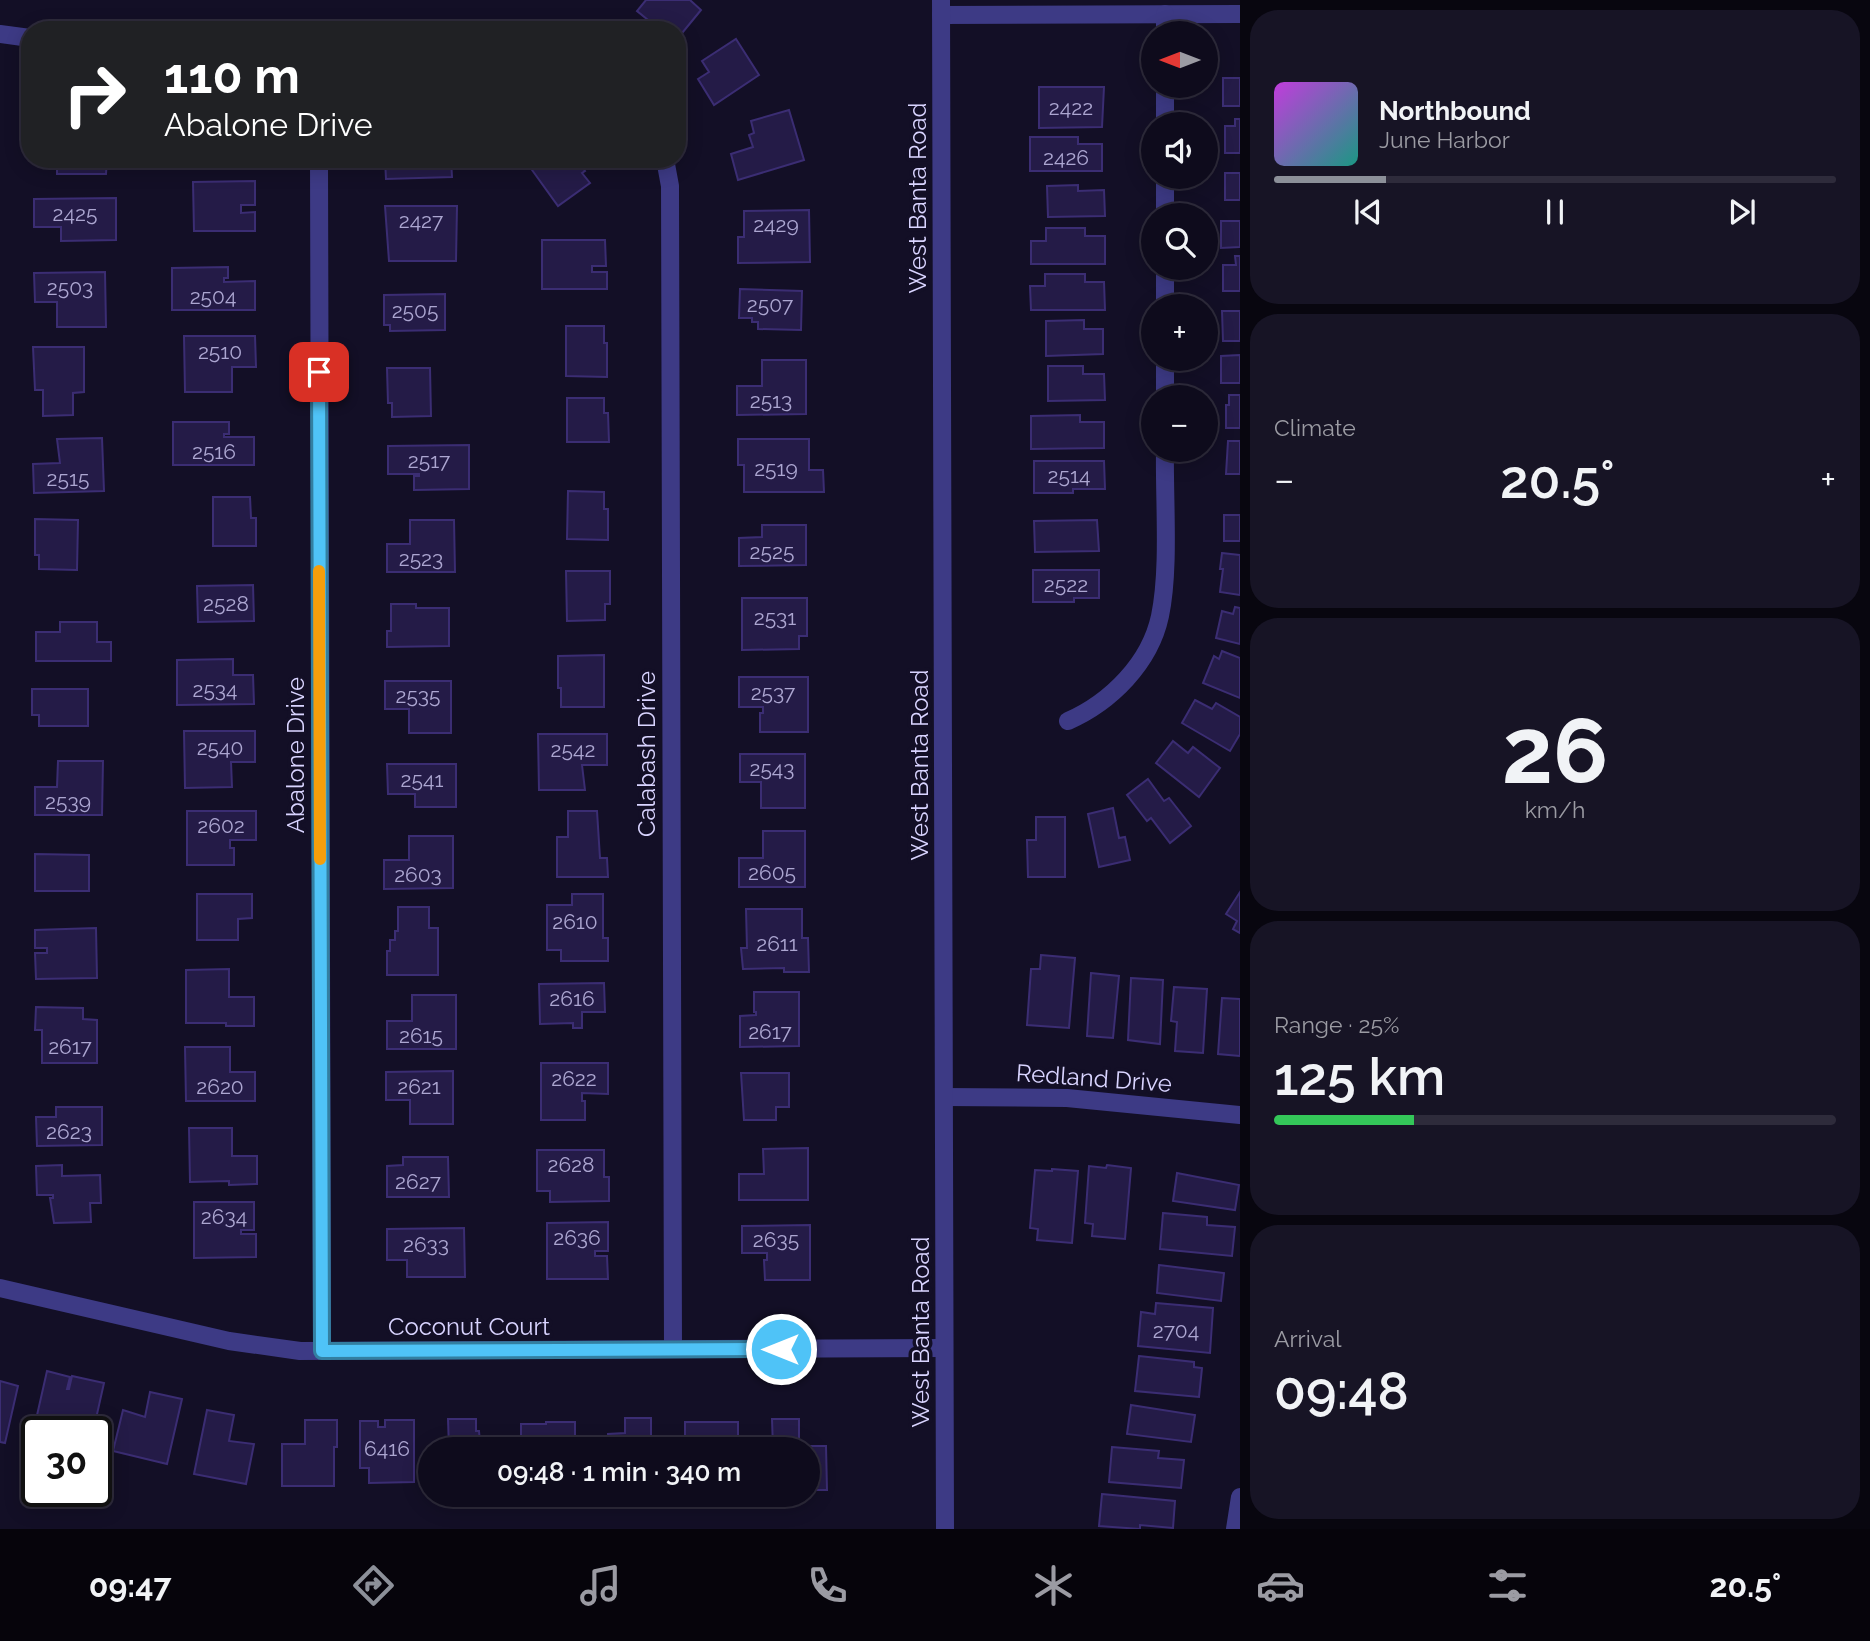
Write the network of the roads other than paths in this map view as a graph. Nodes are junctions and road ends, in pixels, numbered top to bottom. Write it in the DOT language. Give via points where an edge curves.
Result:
graph roads {
  1 [pos="941,7"];
  2 [pos="1165,14"];
  3 [pos="1240,14"];
  4 [pos="1165,21"];
  5 [pos="0,34"];
  6 [pos="21,37"];
  7 [pos="318,168"];
  8 [pos="667,168"];
  9 [pos="1164,462"];
  10 [pos="1068,721"];
  11 [pos="944,1097"];
  12 [pos="1240,1115"];
  13 [pos="0,1287"];
  14 [pos="944,1348"];
  15 [pos="673,1349"];
  16 [pos="322,1351"];
  17 [pos="1240,1497"];
  18 [pos="945,1529"];
  19 [pos="1235,1529"];
  1 -- 2 [label="street"];
  1 -- 11 [label="street, West Banta Road"];
  2 -- 3 [label="street"];
  2 -- 4 [label="street"];
  5 -- 6 [label="street"];
  7 -- 16 [label="street, Abalone Drive"];
  8 -- 15 [label="street, Calabash Drive"];
  9 -- 10 [label="street" via="1160,620 1133,672 1112,695"];
  11 -- 12 [label="street, Redland Drive" via="1067,1098"];
  11 -- 14 [label="street, West Banta Road"];
  13 -- 16 [label="street, Coconut Court" via="229,1341"];
  14 -- 15 [label="street, Coconut Court"];
  14 -- 18 [label="street, West Banta Road"];
  15 -- 16 [label="street, Coconut Court"];
  17 -- 19 [label="street"];
}
